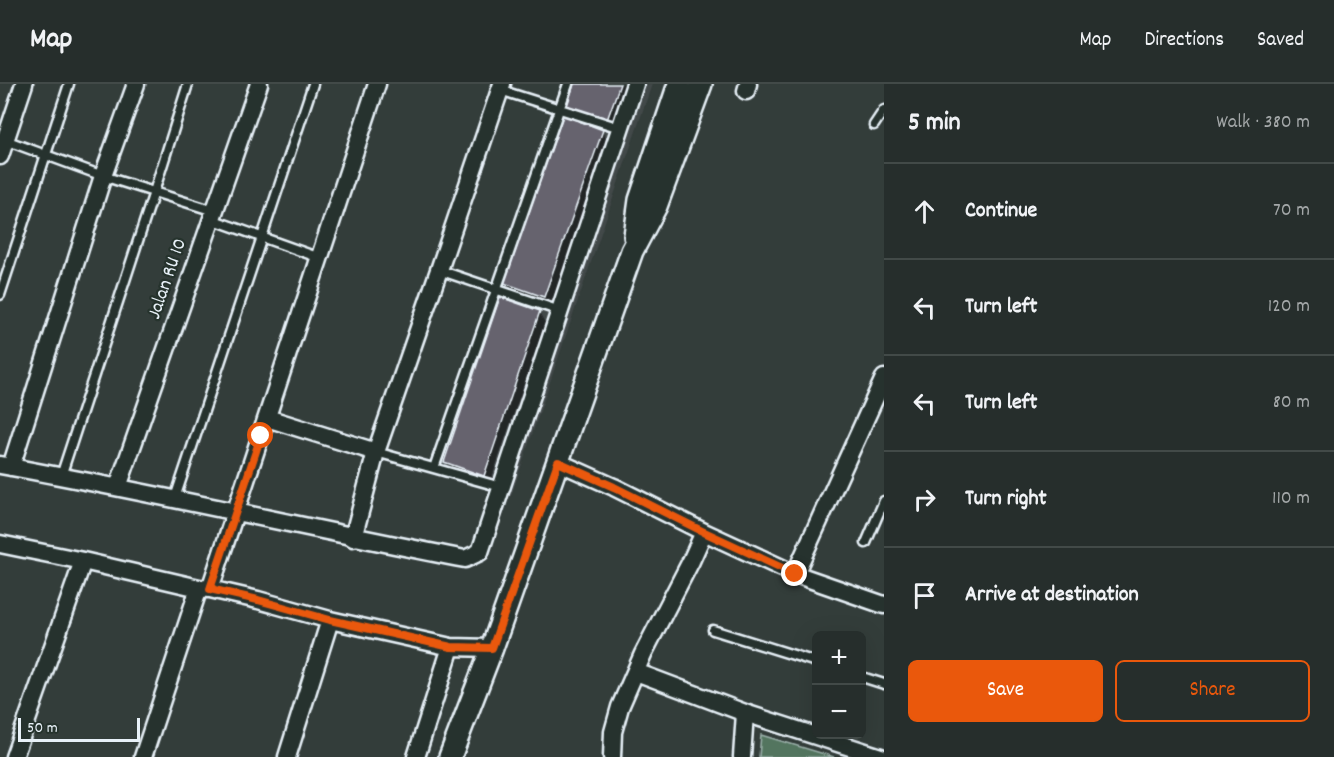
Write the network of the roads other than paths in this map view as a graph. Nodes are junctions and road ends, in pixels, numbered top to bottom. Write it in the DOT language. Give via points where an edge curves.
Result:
graph roads {
  1 [pos="24,84"];
  2 [pos="69,84"];
  3 [pos="136,84"];
  4 [pos="188,84"];
  5 [pos="259,84"];
  6 [pos="312,84"];
  7 [pos="377,84"];
  8 [pos="568,84"];
  9 [pos="635,84"];
  10 [pos="679,84"];
  11 [pos="700,84"];
  12 [pos="501,87"];
  13 [pos="559,109"];
  14 [pos="884,110"];
  15 [pos="874,124"];
  16 [pos="620,128"];
  17 [pos="3,148"];
  18 [pos="46,155"];
  19 [pos="103,176"];
  20 [pos="154,192"];
  21 [pos="212,215"];
  22 [pos="261,237"];
  23 [pos="632,251"];
  24 [pos="320,258"];
  25 [pos="440,270"];
  26 [pos="496,290"];
  27 [pos="0,295"];
  28 [pos="560,311"];
  29 [pos="884,378"];
  30 [pos="267,418"];
  31 [pos="376,452"];
  32 [pos="558,462"];
  33 [pos="5,466"];
  34 [pos="434,468"];
  35 [pos="61,476"];
  36 [pos="118,487"];
  37 [pos="501,487"];
  38 [pos="175,498"];
  39 [pos="884,501"];
  40 [pos="234,516"];
  41 [pos="704,532"];
  42 [pos="353,537"];
  43 [pos="866,543"];
  44 [pos="0,544"];
  45 [pos="83,561"];
  46 [pos="795,574"];
  47 [pos="204,588"];
  48 [pos="884,605"];
  49 [pos="330,620"];
  50 [pos="713,630"];
  51 [pos="451,647"];
  52 [pos="492,648"];
  53 [pos="812,661"];
  54 [pos="636,672"];
  55 [pos="866,679"];
  56 [pos="884,684"];
  57 [pos="745,713"];
  58 [pos="14,757"];
  59 [pos="143,757"];
  60 [pos="286,757"];
  61 [pos="416,757"];
  62 [pos="450,757"];
  63 [pos="612,757"];
  64 [pos="742,757"];
  65 [pos="881,757"];
  1 -- 17 [label="street"];
  2 -- 18 [label="lane"];
  3 -- 19 [label="street"];
  4 -- 20 [label="lane"];
  5 -- 21 [label="street, Jalan RU 10"];
  6 -- 22 [label="lane"];
  7 -- 24 [label="street"];
  8 -- 13 [label="lane"];
  9 -- 16 [label="street"];
  10 -- 23 [label="street" via="640,200"];
  11 -- 23 [label="street" via="656,206"];
  12 -- 13 [label="lane"];
  12 -- 25 [label="street"];
  13 -- 16 [label="lane"];
  13 -- 26 [label="lane"];
  14 -- 15 [label="lane"];
  16 -- 28 [label="street"];
  17 -- 18 [label="lane"];
  18 -- 19 [label="lane"];
  18 -- 27 [label="lane"];
  19 -- 20 [label="lane"];
  19 -- 33 [label="street"];
  20 -- 21 [label="lane"];
  20 -- 35 [label="lane"];
  21 -- 22 [label="lane"];
  21 -- 36 [label="street, Jalan RU 10"];
  22 -- 24 [label="lane"];
  22 -- 38 [label="lane"];
  23 -- 32 [label="street"];
  24 -- 30 [label="street"];
  25 -- 26 [label="lane"];
  25 -- 31 [label="street"];
  26 -- 28 [label="lane"];
  26 -- 34 [label="lane"];
  28 -- 37 [label="street"];
  29 -- 46 [label="street"];
  30 -- 31 [label="street"];
  30 -- 40 [label="street"];
  31 -- 34 [label="lane"];
  31 -- 42 [label="street"];
  32 -- 41 [label="street"];
  32 -- 52 [label="street"];
  33 -- 35 [label="street"];
  34 -- 37 [label="lane"];
  35 -- 36 [label="street"];
  36 -- 38 [label="street"];
  37 -- 42 [label="street" via="480,552 465,559"];
  38 -- 40 [label="street"];
  39 -- 43 [label="lane"];
  40 -- 42 [label="street"];
  40 -- 47 [label="street"];
  41 -- 46 [label="street"];
  41 -- 54 [label="street"];
  44 -- 45 [label="street"];
  45 -- 47 [label="street"];
  45 -- 58 [label="street"];
  46 -- 48 [label="street"];
  47 -- 49 [label="street"];
  47 -- 59 [label="street"];
  49 -- 51 [label="street"];
  49 -- 60 [label="street"];
  50 -- 53 [label="lane"];
  51 -- 52 [label="street"];
  51 -- 61 [label="street"];
  52 -- 62 [label="street"];
  54 -- 57 [label="street"];
  54 -- 63 [label="street" via="613,732"];
  55 -- 56 [label="lane"];
  57 -- 64 [label="street"];
  57 -- 65 [label="street"];
}
